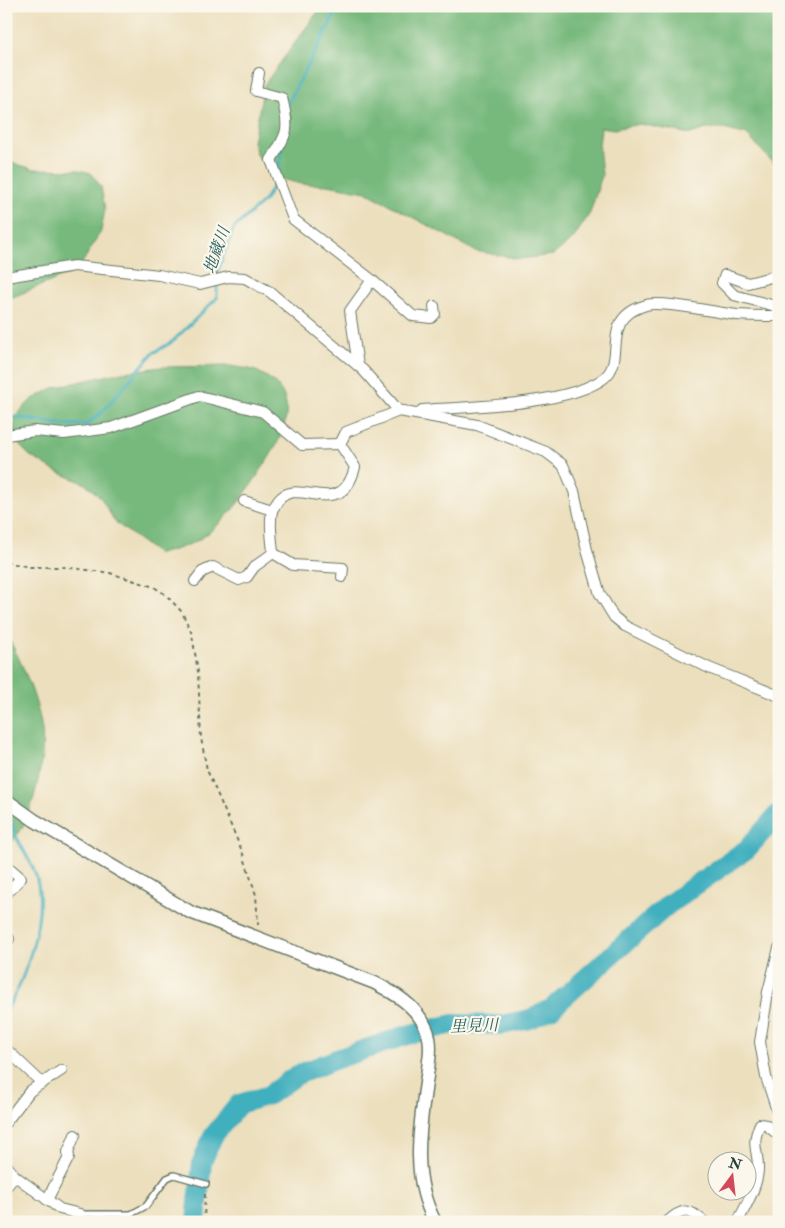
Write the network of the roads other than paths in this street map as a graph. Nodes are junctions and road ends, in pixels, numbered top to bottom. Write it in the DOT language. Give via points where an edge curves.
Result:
graph roads {
  1 [pos="259,73"];
  2 [pos="779,275"];
  3 [pos="6,277"];
  4 [pos="372,280"];
  5 [pos="434,306"];
  6 [pos="779,307"];
  7 [pos="779,316"];
  8 [pos="358,366"];
  9 [pos="399,411"];
  10 [pos="6,435"];
  11 [pos="340,444"];
  12 [pos="244,502"];
  13 [pos="272,510"];
  14 [pos="273,553"];
  15 [pos="342,577"];
  16 [pos="195,582"];
  17 [pos="779,696"];
  18 [pos="6,800"];
  19 [pos="6,864"];
  20 [pos="6,894"];
  21 [pos="6,936"];
  22 [pos="6,942"];
  23 [pos="779,948"];
  24 [pos="6,1048"];
  25 [pos="62,1070"];
  26 [pos="42,1083"];
  27 [pos="779,1117"];
  28 [pos="6,1122"];
  29 [pos="75,1135"];
  30 [pos="779,1135"];
  31 [pos="6,1165"];
  32 [pos="14,1176"];
  33 [pos="206,1184"];
  34 [pos="6,1187"];
  35 [pos="47,1200"];
  36 [pos="80,1214"];
  37 [pos="435,1222"];
  38 [pos="667,1222"];
  39 [pos="704,1222"];
  40 [pos="738,1222"];
  1 -- 4 [label="street" via="256,91 282,98 287,116 286,135 271,160 293,219"];
  2 -- 6 [label="street" via="748,283 725,275 722,283 734,295"];
  3 -- 8 [label="street" via="74,266 159,275 200,284 228,277 245,278 270,292"];
  4 -- 5 [label="street" via="414,316 431,318 435,314"];
  4 -- 8 [label="street" via="350,311"];
  7 -- 9 [label="street" via="736,315 648,304 631,311 616,328 614,360 605,377 567,395 471,407"];
  8 -- 9 [label="street"];
  9 -- 11 [label="street" via="346,432"];
  9 -- 17 [label="street" via="465,421 514,437 546,452 563,465 600,594 614,617 625,626 709,668"];
  10 -- 11 [label="street" via="35,431 64,434 111,428 200,396 263,412 302,445"];
  11 -- 13 [label="street" via="355,467 352,480 343,491 330,497 293,492 280,498"];
  12 -- 13 [label="street"];
  13 -- 14 [label="street"];
  14 -- 15 [label="street" via="293,565 343,568"];
  14 -- 16 [label="street" via="240,580 213,567 202,572"];
  18 -- 37 [label="street" via="34,820 190,912 401,996 426,1028 430,1047 418,1139 419,1176"];
  19 -- 20 [label="street" via="21,878"];
  21 -- 22 [label="street" via="9,939"];
  23 -- 27 [label="street" via="760,1042 766,1077"];
  24 -- 26 [label="street"];
  25 -- 26 [label="street"];
  26 -- 28 [label="street" via="19,1102"];
  29 -- 35 [label="street" via="69,1157"];
  30 -- 40 [label="street" via="760,1124 754,1145 758,1169"];
  31 -- 32 [label="street"];
  32 -- 34 [label="street"];
  32 -- 35 [label="street"];
  33 -- 36 [label="lane" via="174,1176 167,1178 146,1206 131,1214"];
  35 -- 36 [label="street" via="60,1209"];
  38 -- 39 [label="street" via="684,1210"];
}
